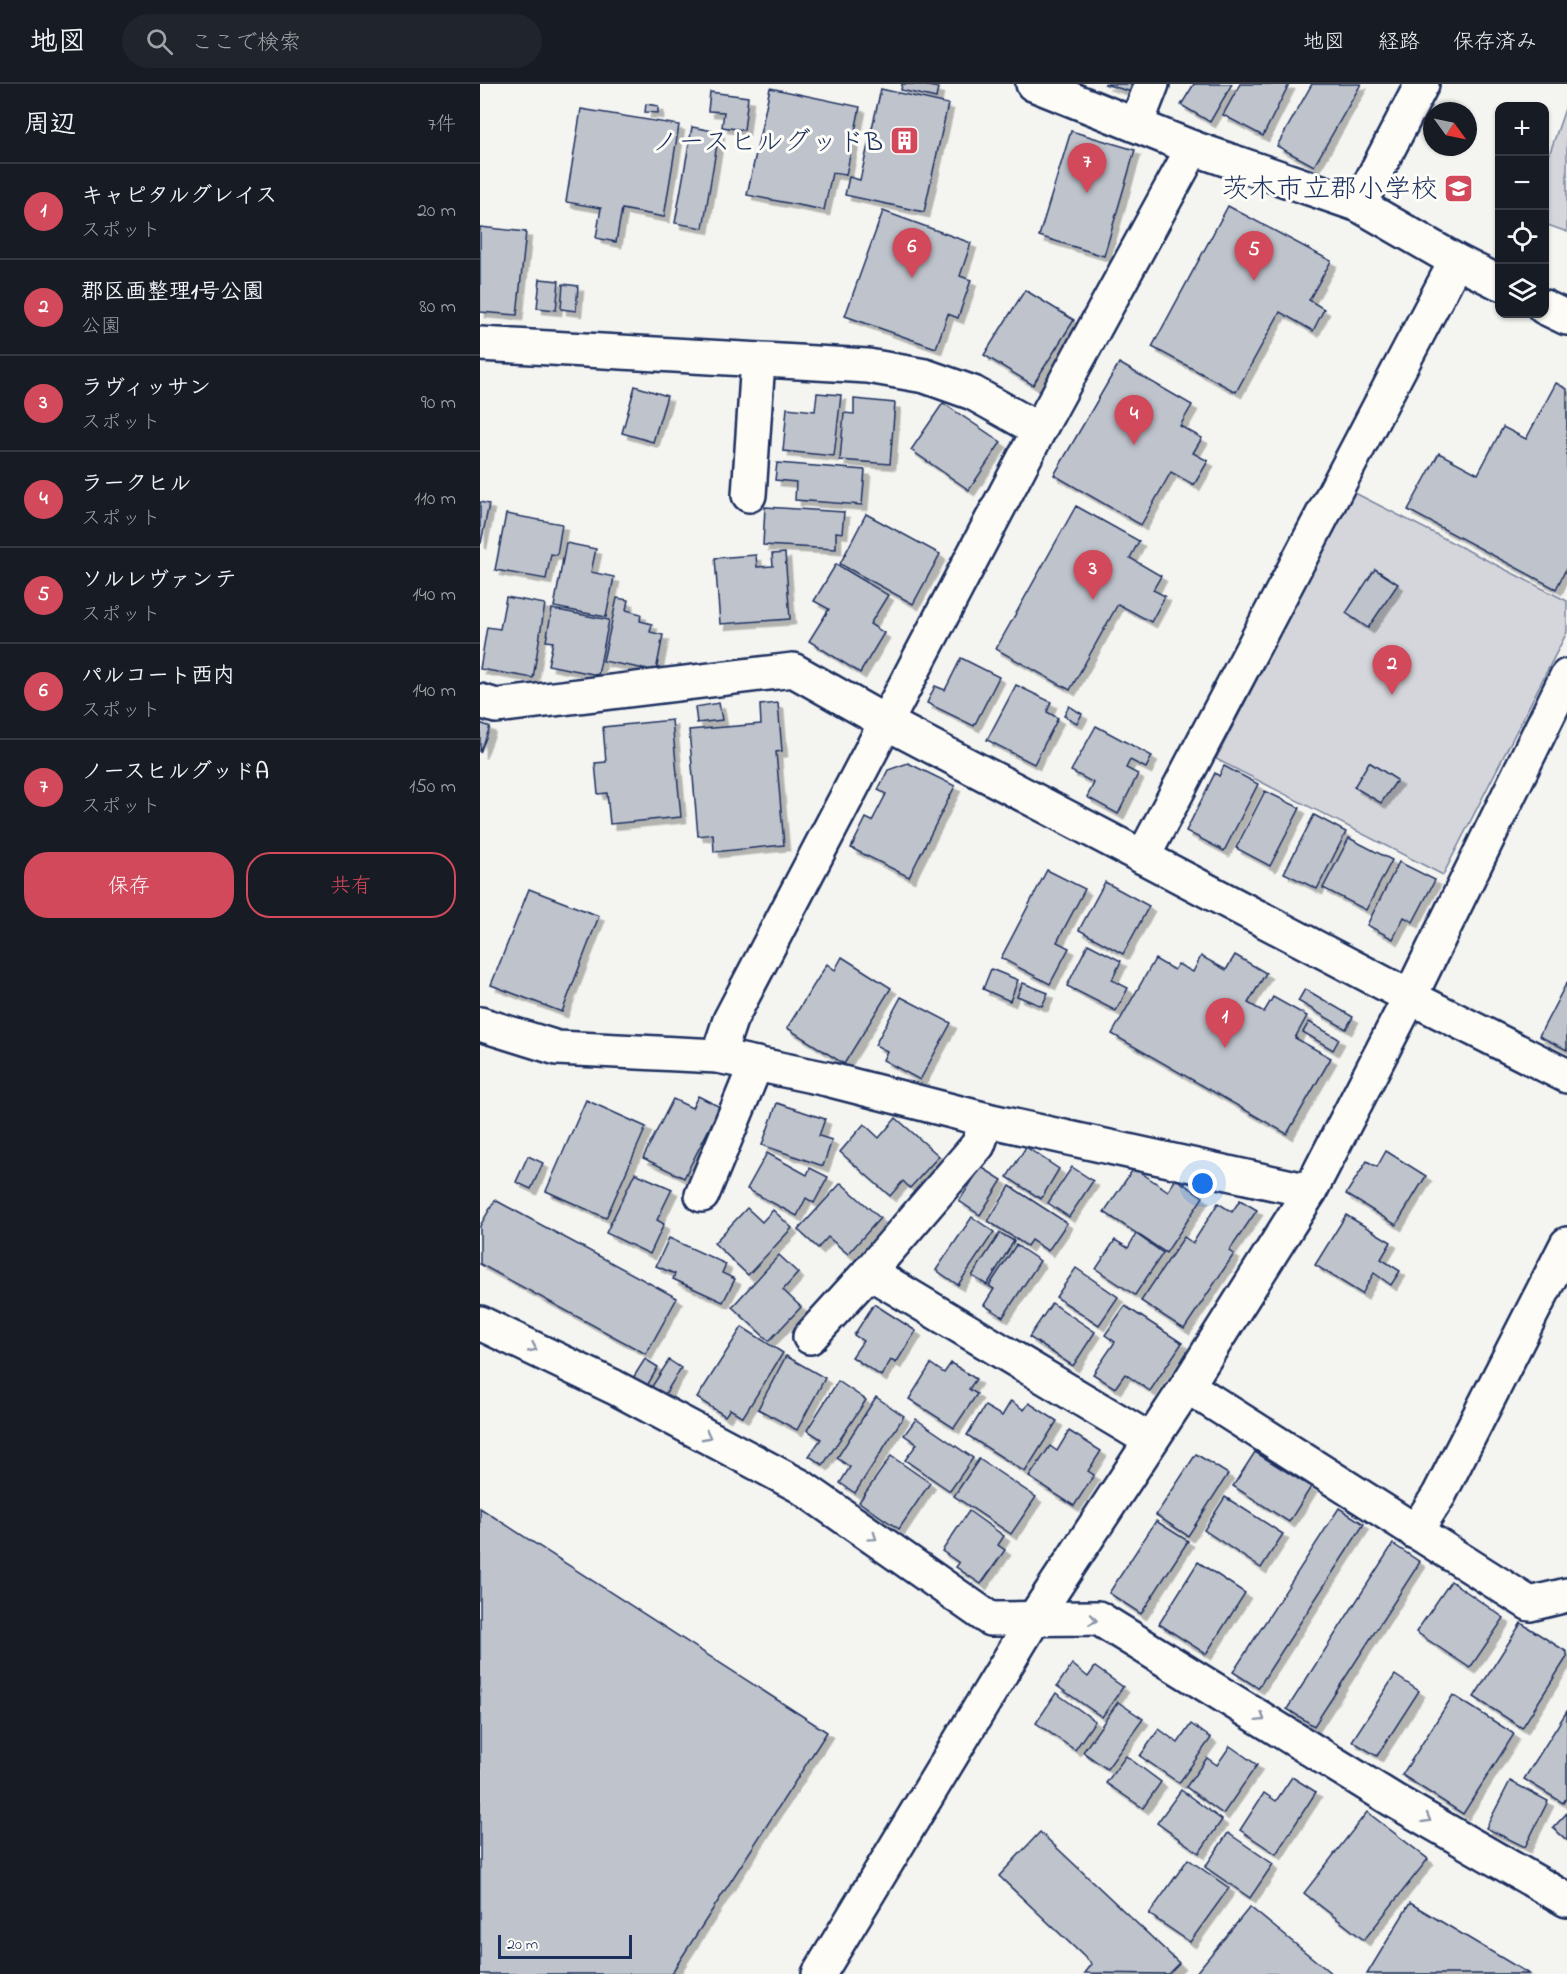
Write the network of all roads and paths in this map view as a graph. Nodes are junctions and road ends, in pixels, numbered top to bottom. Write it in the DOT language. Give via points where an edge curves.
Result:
graph roads {
  1 [pos="1033,84"];
  2 [pos="1152,84"];
  3 [pos="1422,84"];
  4 [pos="1136,125"];
  5 [pos="1193,148"];
  6 [pos="1359,205"];
  7 [pos="1456,261"];
  8 [pos="1495,280"];
  9 [pos="1549,309"];
  10 [pos="1567,318"];
  11 [pos="480,344"];
  12 [pos="759,360"];
  13 [pos="1038,430"];
  14 [pos="749,495"];
  15 [pos="1567,676"];
  16 [pos="480,701"];
  17 [pos="887,723"];
  18 [pos="1143,857"];
  19 [pos="1410,997"];
  20 [pos="480,1024"];
  21 [pos="718,1056"];
  22 [pos="756,1064"];
  23 [pos="1567,1076"];
  24 [pos="987,1120"];
  25 [pos="1310,1191"];
  26 [pos="702,1195"];
  27 [pos="1567,1244"];
  28 [pos="869,1272"];
  29 [pos="480,1323"];
  30 [pos="810,1337"];
  31 [pos="1187,1386"];
  32 [pos="1150,1440"];
  33 [pos="1415,1532"];
  34 [pos="1567,1595"];
  35 [pos="1035,1617"];
  36 [pos="1567,1900"];
  37 [pos="819,1974"];
  1 -- 4 [label="street"];
  2 -- 4 [label="street"];
  3 -- 6 [label="street"];
  4 -- 5 [label="street"];
  5 -- 6 [label="street"];
  5 -- 13 [label="street"];
  6 -- 7 [label="street"];
  7 -- 8 [label="street"];
  7 -- 18 [label="street"];
  9 -- 10 [label="street"];
  11 -- 12 [label="street"];
  12 -- 13 [label="street" via="868,366 925,376 973,393"];
  12 -- 14 [label="street"];
  13 -- 17 [label="street"];
  15 -- 19 [label="street"];
  16 -- 17 [label="street" via="496,706 793,670"];
  17 -- 18 [label="street"];
  17 -- 21 [label="street" via="730,1020"];
  18 -- 19 [label="street"];
  19 -- 23 [label="street"];
  19 -- 25 [label="street"];
  20 -- 21 [label="street" via="557,1048"];
  21 -- 22 [label="street"];
  22 -- 24 [label="street"];
  22 -- 26 [label="street"];
  24 -- 25 [label="street"];
  24 -- 28 [label="street" via="978,1145"];
  25 -- 31 [label="street"];
  27 -- 33 [label="street" via="1439,1495"];
  28 -- 30 [label="street"];
  28 -- 32 [label="street"];
  29 -- 35 [label="street, one-way" via="614,1387 800,1486 990,1619"];
  31 -- 32 [label="street"];
  31 -- 33 [label="street"];
  32 -- 35 [label="street"];
  33 -- 34 [label="street" via="1530,1604"];
  35 -- 36 [label="street, one-way" via="1098,1618 1393,1800"];
  35 -- 37 [label="street"];
}
